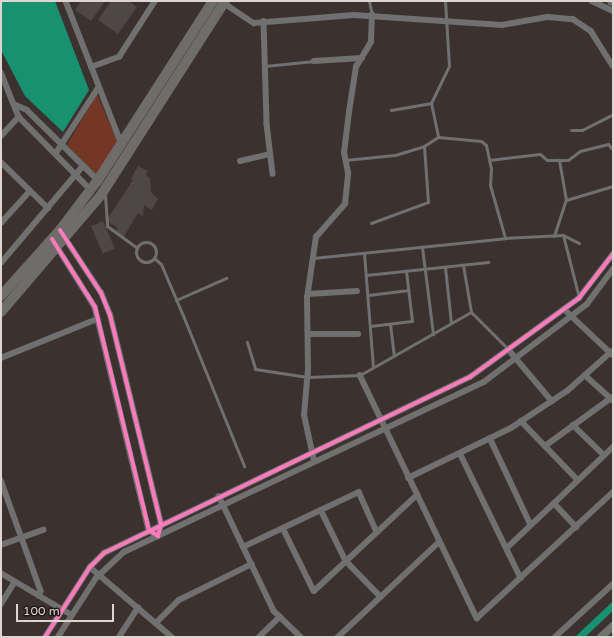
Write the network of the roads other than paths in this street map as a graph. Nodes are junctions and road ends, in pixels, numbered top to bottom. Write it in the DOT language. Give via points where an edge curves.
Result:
graph roads {
  1 [pos="66,1"];
  2 [pos="73,1"];
  3 [pos="155,1"];
  4 [pos="213,1"];
  5 [pos="369,1"];
  6 [pos="445,1"];
  7 [pos="592,1"];
  8 [pos="224,2"];
  9 [pos="68,8"];
  10 [pos="613,11"];
  11 [pos="372,15"];
  12 [pos="264,21"];
  13 [pos="448,23"];
  14 [pos="362,58"];
  15 [pos="314,61"];
  16 [pos="265,66"];
  17 [pos="613,66"];
  18 [pos="91,67"];
  19 [pos="1,73"];
  20 [pos="98,88"];
  21 [pos="431,103"];
  22 [pos="16,105"];
  23 [pos="391,110"];
  24 [pos="613,114"];
  25 [pos="19,117"];
  26 [pos="571,130"];
  27 [pos="1,136"];
  28 [pos="438,137"];
  29 [pos="62,145"];
  30 [pos="123,145"];
  31 [pos="424,146"];
  32 [pos="613,150"];
  33 [pos="56,153"];
  34 [pos="270,154"];
  35 [pos="345,160"];
  36 [pos="489,160"];
  37 [pos="559,160"];
  38 [pos="240,161"];
  39 [pos="1,162"];
  40 [pos="83,166"];
  41 [pos="76,174"];
  42 [pos="273,174"];
  43 [pos="98,180"];
  44 [pos="613,186"];
  45 [pos="105,189"];
  46 [pos="91,190"];
  47 [pos="30,191"];
  48 [pos="566,200"];
  49 [pos="48,208"];
  50 [pos="1,223"];
  51 [pos="371,223"];
  52 [pos="60,230"];
  53 [pos="563,235"];
  54 [pos="554,236"];
  55 [pos="505,238"];
  56 [pos="66,239"];
  57 [pos="55,243"];
  58 [pos="579,244"];
  59 [pos="422,247"];
  60 [pos="137,248"];
  61 [pos="364,253"];
  62 [pos="613,254"];
  63 [pos="154,258"];
  64 [pos="313,258"];
  65 [pos="488,262"];
  66 [pos="1,263"];
  67 [pos="463,265"];
  68 [pos="445,267"];
  69 [pos="425,269"];
  70 [pos="613,269"];
  71 [pos="406,271"];
  72 [pos="366,275"];
  73 [pos="226,278"];
  74 [pos="409,290"];
  75 [pos="357,291"];
  76 [pos="308,294"];
  77 [pos="368,295"];
  78 [pos="1,296"];
  79 [pos="579,298"];
  80 [pos="176,300"];
  81 [pos="564,309"];
  82 [pos="1,312"];
  83 [pos="471,312"];
  84 [pos="571,316"];
  85 [pos="98,319"];
  86 [pos="451,323"];
  87 [pos="390,324"];
  88 [pos="370,326"];
  89 [pos="308,334"];
  90 [pos="358,334"];
  91 [pos="433,334"];
  92 [pos="247,342"];
  93 [pos="509,350"];
  94 [pos="612,353"];
  95 [pos="394,356"];
  96 [pos="1,358"];
  97 [pos="516,359"];
  98 [pos="373,367"];
  99 [pos="360,375"];
  100 [pos="585,375"];
  101 [pos="307,377"];
  102 [pos="612,399"];
  103 [pos="552,401"];
  104 [pos="379,419"];
  105 [pos="521,421"];
  106 [pos="573,425"];
  107 [pos="383,428"];
  108 [pos="490,438"];
  109 [pos="545,446"];
  110 [pos="613,447"];
  111 [pos="310,452"];
  112 [pos="460,452"];
  113 [pos="604,455"];
  114 [pos="314,461"];
  115 [pos="244,466"];
  116 [pos="408,478"];
  117 [pos="1,480"];
  118 [pos="578,480"];
  119 [pos="613,492"];
  120 [pos="416,495"];
  121 [pos="219,496"];
  122 [pos="554,503"];
  123 [pos="223,505"];
  124 [pos="321,510"];
  125 [pos="160,524"];
  126 [pos="531,525"];
  127 [pos="576,527"];
  128 [pos="283,528"];
  129 [pos="43,530"];
  130 [pos="149,530"];
  131 [pos="378,532"];
  132 [pos="158,536"];
  133 [pos="22,537"];
  134 [pos="439,542"];
  135 [pos="1,545"];
  136 [pos="244,547"];
  137 [pos="507,548"];
  138 [pos="346,561"];
  139 [pos="252,564"];
  140 [pos="90,568"];
  141 [pos="1,573"];
  142 [pos="99,575"];
  143 [pos="521,578"];
  144 [pos="15,582"];
  145 [pos="613,584"];
  146 [pos="39,596"];
  147 [pos="381,597"];
  148 [pos="1,604"];
  149 [pos="138,608"];
  150 [pos="62,610"];
  151 [pos="72,615"];
  152 [pos="280,617"];
  153 [pos="156,623"];
  154 [pos="613,626"];
  155 [pos="45,637"];
  156 [pos="58,637"];
  157 [pos="119,637"];
  158 [pos="172,637"];
  159 [pos="258,637"];
  160 [pos="301,637"];
  161 [pos="338,637"];
  162 [pos="555,637"];
  163 [pos="601,637"];
  1 -- 9 [label="street"];
  2 -- 9 [label="street"];
  3 -- 18 [label="street" via="119,57"];
  4 -- 30 [label="highway"];
  5 -- 11 [label="lane"];
  6 -- 13 [label="lane"];
  7 -- 10 [label="street"];
  8 -- 12 [label="street" via="254,23"];
  8 -- 45 [label="highway"];
  9 -- 18 [label="street"];
  11 -- 12 [label="street"];
  11 -- 13 [label="street"];
  11 -- 14 [label="street" via="371,42"];
  12 -- 16 [label="street"];
  13 -- 17 [label="street" via="502,25 548,17 573,19 591,31"];
  13 -- 21 [label="lane" via="449,66"];
  14 -- 15 [label="street"];
  14 -- 35 [label="street" via="356,67"];
  15 -- 16 [label="lane"];
  16 -- 34 [label="street"];
  18 -- 20 [label="street"];
  19 -- 22 [label="street"];
  20 -- 29 [label="street"];
  20 -- 30 [label="street"];
  21 -- 23 [label="lane"];
  21 -- 28 [label="lane"];
  22 -- 25 [label="street"];
  22 -- 29 [label="street" via="26,110"];
  24 -- 26 [label="lane" via="582,130"];
  25 -- 27 [label="street"];
  25 -- 33 [label="street"];
  28 -- 31 [label="lane"];
  28 -- 36 [label="lane" via="481,141 486,145"];
  29 -- 33 [label="street"];
  29 -- 40 [label="street"];
  30 -- 43 [label="highway"];
  31 -- 35 [label="lane" via="373,159"];
  31 -- 51 [label="lane" via="428,202"];
  32 -- 37 [label="lane" via="608,144 580,151 568,160"];
  33 -- 41 [label="street"];
  34 -- 38 [label="street"];
  34 -- 42 [label="street"];
  35 -- 64 [label="street" via="345,204 316,237"];
  36 -- 37 [label="lane" via="540,154 547,160"];
  36 -- 55 [label="lane" via="490,184"];
  37 -- 48 [label="lane"];
  39 -- 47 [label="street"];
  40 -- 41 [label="street"];
  40 -- 43 [label="street"];
  41 -- 46 [label="street"];
  41 -- 49 [label="street"];
  43 -- 46 [label="highway"];
  44 -- 48 [label="lane"];
  45 -- 56 [label="highway"];
  45 -- 60 [label="lane" via="107,226"];
  46 -- 52 [label="highway"];
  47 -- 49 [label="street"];
  47 -- 50 [label="street"];
  48 -- 54 [label="lane"];
  49 -- 66 [label="street"];
  52 -- 56 [label="street"];
  52 -- 57 [label="highway"];
  53 -- 54 [label="lane"];
  53 -- 58 [label="lane"];
  53 -- 79 [label="lane"];
  54 -- 55 [label="lane"];
  55 -- 59 [label="lane"];
  56 -- 57 [label="highway"];
  56 -- 125 [label="street" via="101,293 110,315"];
  57 -- 78 [label="highway"];
  57 -- 82 [label="highway"];
  57 -- 85 [label="street" via="95,308"];
  59 -- 61 [label="lane"];
  59 -- 69 [label="lane"];
  60 -- 63 [label="lane" via="137,257 143,262"];
  60 -- 63 [label="lane" via="143,243 151,244 156,250"];
  61 -- 64 [label="lane"];
  61 -- 72 [label="lane"];
  62 -- 79 [label="street"];
  63 -- 80 [label="lane" via="161,264"];
  64 -- 76 [label="street"];
  65 -- 67 [label="lane"];
  67 -- 68 [label="lane"];
  67 -- 83 [label="lane"];
  68 -- 69 [label="lane"];
  68 -- 86 [label="lane"];
  69 -- 71 [label="lane"];
  69 -- 91 [label="lane"];
  70 -- 84 [label="street" via="587,304"];
  71 -- 72 [label="lane"];
  71 -- 74 [label="lane"];
  72 -- 77 [label="lane"];
  73 -- 80 [label="lane"];
  74 -- 77 [label="lane"];
  74 -- 87 [label="lane" via="412,321"];
  75 -- 76 [label="street"];
  76 -- 89 [label="street"];
  77 -- 88 [label="lane"];
  79 -- 81 [label="street"];
  80 -- 115 [label="lane"];
  81 -- 84 [label="street"];
  81 -- 93 [label="street"];
  83 -- 86 [label="lane"];
  83 -- 93 [label="lane"];
  84 -- 94 [label="street"];
  84 -- 97 [label="street"];
  85 -- 96 [label="street"];
  85 -- 130 [label="street"];
  86 -- 91 [label="lane"];
  87 -- 88 [label="lane"];
  87 -- 95 [label="lane"];
  88 -- 98 [label="lane"];
  89 -- 90 [label="street"];
  89 -- 101 [label="street"];
  91 -- 95 [label="lane"];
  92 -- 101 [label="lane" via="255,369"];
  93 -- 97 [label="street"];
  93 -- 104 [label="street" via="470,377"];
  94 -- 100 [label="street"];
  95 -- 98 [label="lane"];
  97 -- 103 [label="street"];
  97 -- 107 [label="street" via="484,382"];
  98 -- 99 [label="lane"];
  99 -- 101 [label="lane"];
  99 -- 104 [label="street"];
  100 -- 102 [label="street"];
  100 -- 103 [label="street"];
  101 -- 111 [label="street" via="304,415"];
  102 -- 106 [label="street"];
  103 -- 105 [label="street"];
  104 -- 107 [label="street"];
  104 -- 111 [label="street"];
  105 -- 108 [label="street"];
  105 -- 109 [label="street"];
  106 -- 109 [label="street"];
  106 -- 113 [label="street"];
  107 -- 114 [label="street"];
  107 -- 116 [label="street"];
  108 -- 112 [label="street"];
  108 -- 126 [label="street"];
  109 -- 118 [label="street"];
  110 -- 113 [label="street"];
  111 -- 114 [label="street"];
  111 -- 121 [label="street"];
  112 -- 116 [label="street"];
  112 -- 137 [label="street"];
  113 -- 118 [label="street"];
  114 -- 123 [label="street"];
  116 -- 120 [label="street"];
  117 -- 133 [label="street"];
  118 -- 122 [label="street"];
  119 -- 127 [label="street"];
  120 -- 131 [label="street"];
  120 -- 134 [label="street"];
  121 -- 123 [label="street"];
  121 -- 125 [label="street"];
  122 -- 126 [label="street"];
  122 -- 127 [label="street"];
  123 -- 132 [label="street"];
  123 -- 136 [label="street"];
  124 -- 128 [label="street"];
  124 -- 131 [label="street" via="358,492"];
  124 -- 138 [label="street"];
  125 -- 130 [label="street"];
  125 -- 132 [label="street"];
  126 -- 137 [label="street"];
  127 -- 143 [label="street"];
  128 -- 136 [label="street"];
  128 -- 138 [label="street" via="314,591"];
  129 -- 133 [label="street"];
  130 -- 132 [label="street"];
  130 -- 140 [label="street" via="104,552"];
  131 -- 138 [label="street"];
  132 -- 142 [label="street" via="124,552"];
  133 -- 135 [label="street"];
  133 -- 146 [label="street" via="41,591"];
  134 -- 143 [label="street" via="477,618"];
  134 -- 147 [label="street"];
  136 -- 139 [label="street"];
  137 -- 143 [label="street"];
  138 -- 147 [label="street"];
  139 -- 152 [label="street" via="274,611"];
  139 -- 153 [label="street" via="178,600"];
  140 -- 142 [label="street"];
  140 -- 150 [label="street"];
  141 -- 144 [label="street"];
  142 -- 149 [label="street"];
  142 -- 151 [label="street"];
  144 -- 146 [label="street"];
  144 -- 148 [label="street"];
  145 -- 162 [label="street"];
  146 -- 150 [label="street"];
  147 -- 161 [label="street"];
  149 -- 153 [label="street"];
  149 -- 157 [label="street"];
  150 -- 151 [label="street"];
  150 -- 155 [label="street"];
  151 -- 156 [label="street"];
  152 -- 159 [label="street"];
  152 -- 160 [label="street"];
  153 -- 158 [label="street"];
  154 -- 163 [label="street"];
}
